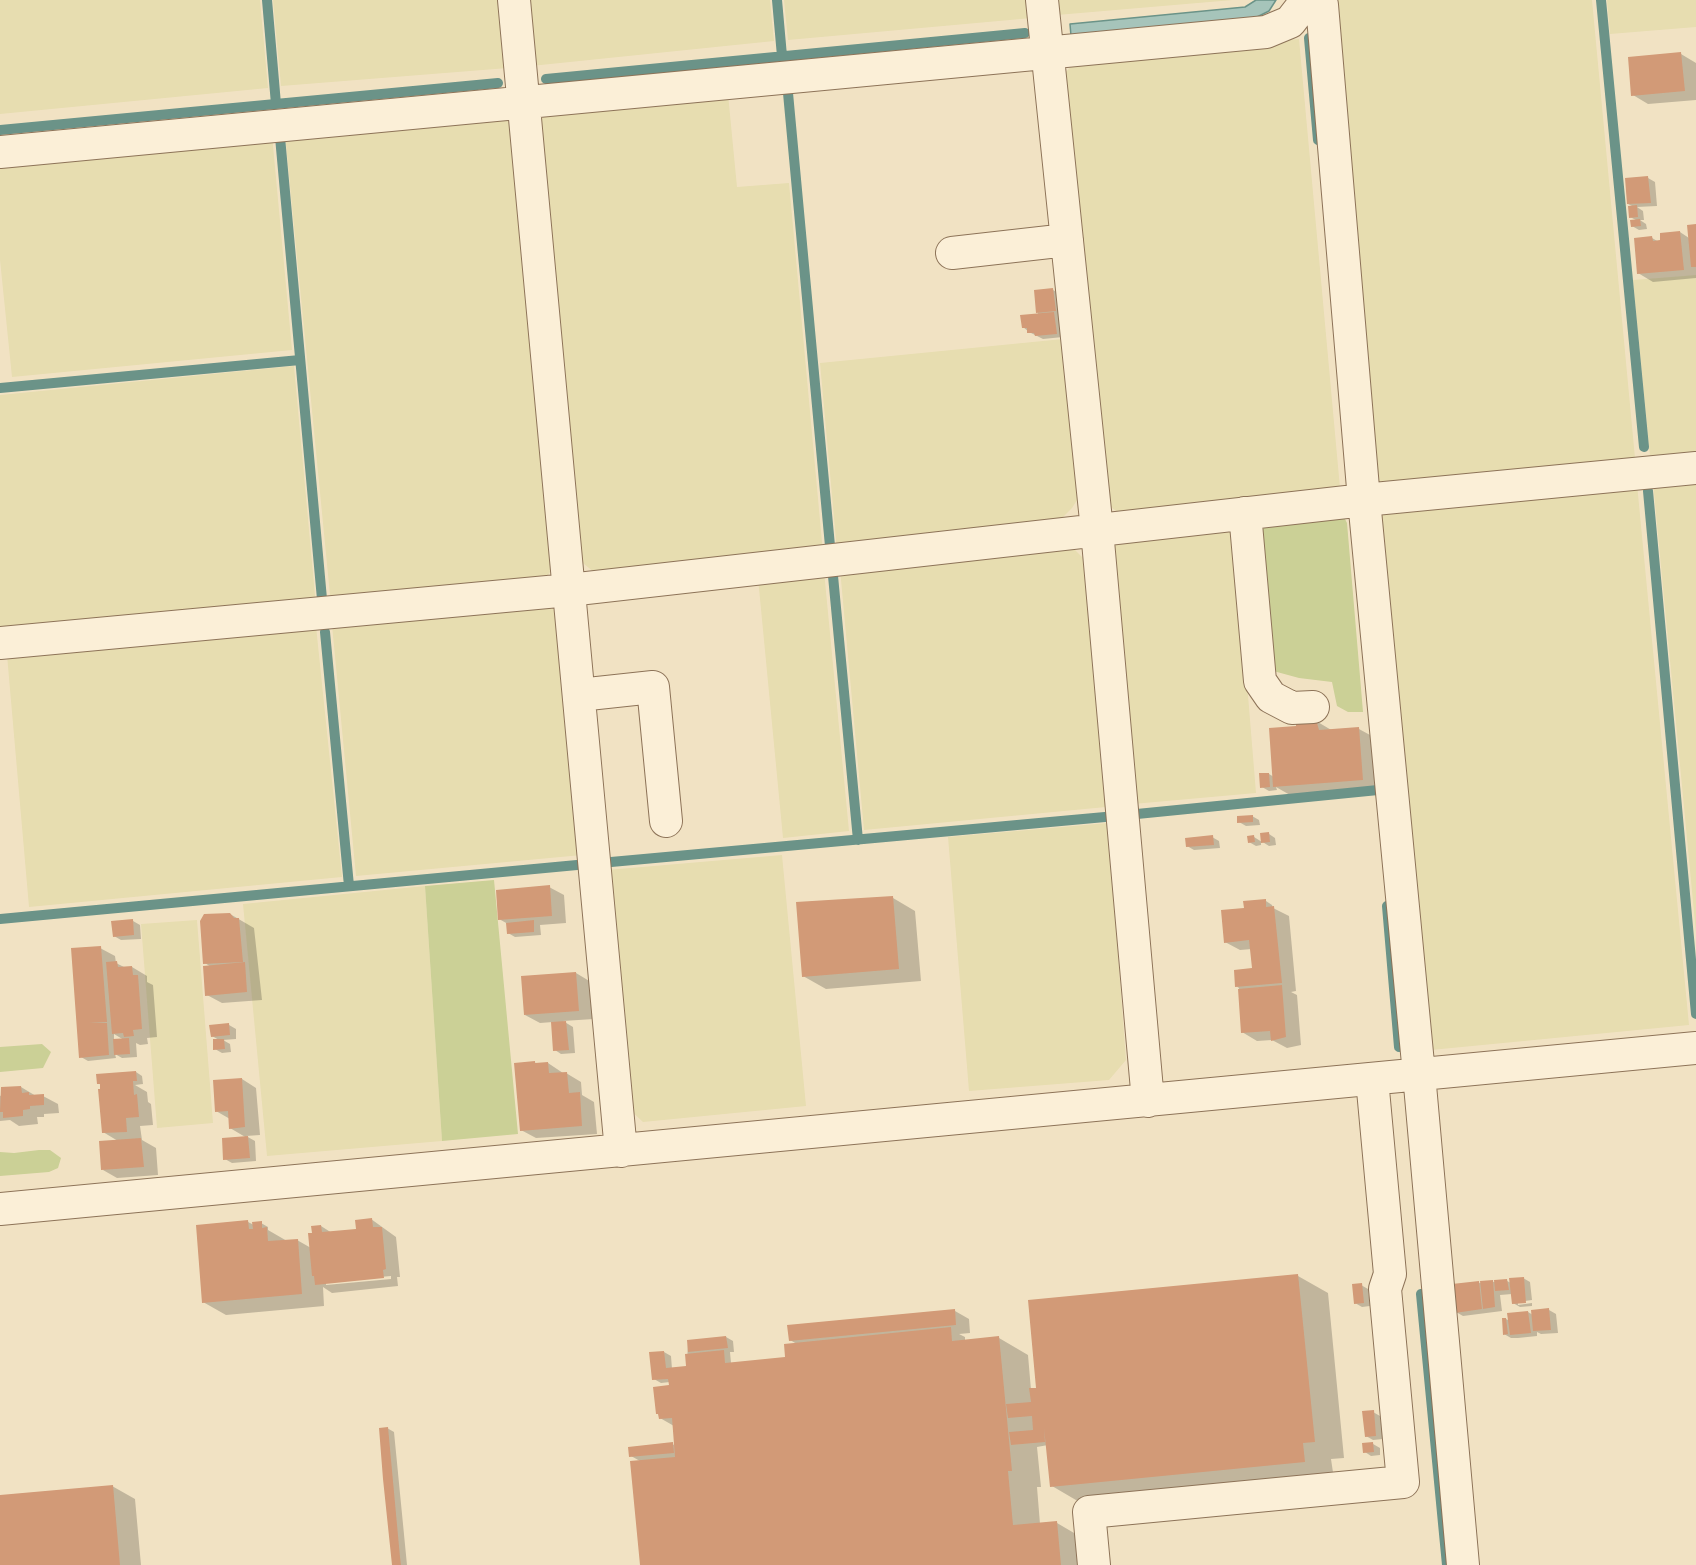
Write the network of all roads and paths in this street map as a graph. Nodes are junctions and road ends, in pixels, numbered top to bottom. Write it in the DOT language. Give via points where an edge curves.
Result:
graph roads {
  1 [pos="514,0"];
  2 [pos="1042,0"];
  3 [pos="1307,0"];
  4 [pos="1315,0"];
  5 [pos="1047,53"];
  6 [pos="524,102"];
  7 [pos="0,152"];
  8 [pos="1067,240"];
  9 [pos="952,253"];
  10 [pos="1696,468"];
  11 [pos="1364,500"];
  12 [pos="1245,513"];
  13 [pos="1097,530"];
  14 [pos="569,590"];
  15 [pos="0,643"];
  16 [pos="579,695"];
  17 [pos="1313,707"];
  18 [pos="666,821"];
  19 [pos="1696,1048"];
  20 [pos="1419,1074"];
  21 [pos="1372,1079"];
  22 [pos="1148,1101"];
  23 [pos="621,1151"];
  24 [pos="0,1209"];
  25 [pos="1094,1565"];
  26 [pos="1463,1565"];
  1 -- 6 [label="street"];
  2 -- 5 [label="street"];
  3 -- 5 [label="street" via="1290,22 1266,32"];
  4 -- 11 [label="street" via="1322,5"];
  5 -- 6 [label="street"];
  5 -- 8 [label="street"];
  6 -- 7 [label="street"];
  6 -- 14 [label="street"];
  8 -- 9 [label="street"];
  8 -- 13 [label="street"];
  10 -- 11 [label="street"];
  11 -- 12 [label="street"];
  11 -- 20 [label="street"];
  12 -- 13 [label="street"];
  12 -- 17 [label="street" via="1260,681 1271,697 1292,708"];
  13 -- 14 [label="street"];
  13 -- 22 [label="street"];
  14 -- 15 [label="street"];
  14 -- 16 [label="street"];
  16 -- 18 [label="street" via="653,687"];
  16 -- 23 [label="street"];
  19 -- 20 [label="street"];
  20 -- 21 [label="street"];
  20 -- 26 [label="street"];
  21 -- 22 [label="street"];
  21 -- 25 [label="street" via="1390,1274 1385,1289 1403,1482 1089,1512"];
  22 -- 23 [label="street"];
  23 -- 24 [label="street"];
}
